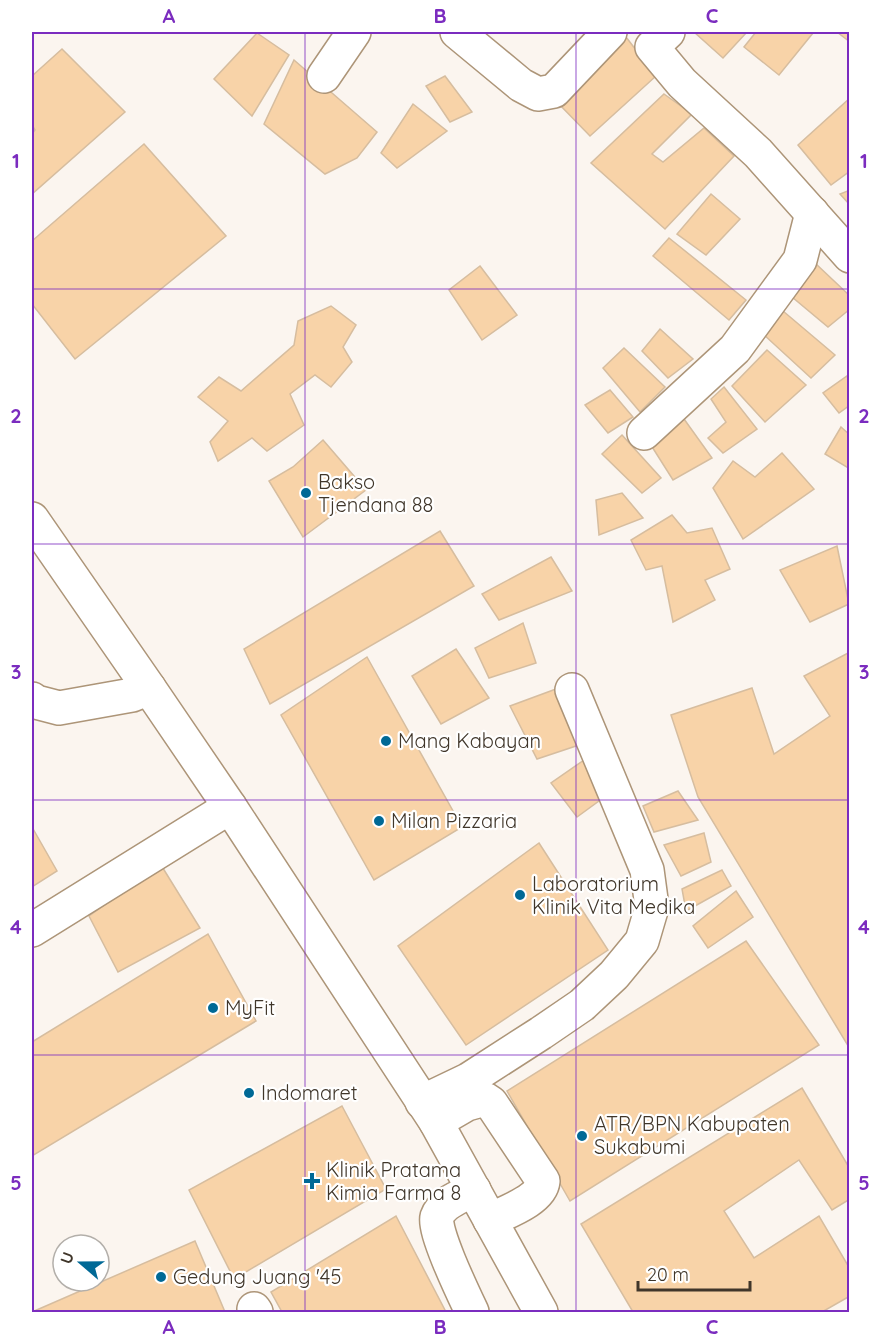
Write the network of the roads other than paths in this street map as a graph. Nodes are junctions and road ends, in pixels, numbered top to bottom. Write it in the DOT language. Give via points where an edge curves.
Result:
graph roads {
  1 [pos="354,32"];
  2 [pos="457,32"];
  3 [pos="610,32"];
  4 [pos="653,37"];
  5 [pos="324,76"];
  6 [pos="812,213"];
  7 [pos="849,256"];
  8 [pos="644,433"];
  9 [pos="32,519"];
  10 [pos="149,688"];
  11 [pos="572,690"];
  12 [pos="32,699"];
  13 [pos="230,807"];
  14 [pos="32,930"];
  15 [pos="429,1112"];
  16 [pos="474,1190"];
  17 [pos="490,1220"];
  18 [pos="472,1312"];
  19 [pos="542,1312"];
  1 -- 5 [label="street"];
  2 -- 3 [label="street" via="521,85 538,94 554,92"];
  4 -- 6 [label="street" via="682,83 759,153"];
  6 -- 7 [label="street"];
  6 -- 8 [label="street" via="800,260 735,349"];
  9 -- 10 [label="street"];
  10 -- 12 [label="street" via="132,695 59,708"];
  10 -- 13 [label="street"];
  11 -- 15 [label="street" via="647,870 652,907 642,941 582,1005 468,1080"];
  13 -- 14 [label="street"];
  13 -- 15 [label="street"];
  15 -- 16 [label="street"];
  15 -- 17 [label="street" via="485,1099 543,1180 543,1186 529,1201"];
  16 -- 17 [label="street"];
  16 -- 18 [label="street" via="446,1205 437,1217 438,1233"];
  17 -- 19 [label="street"];
}
